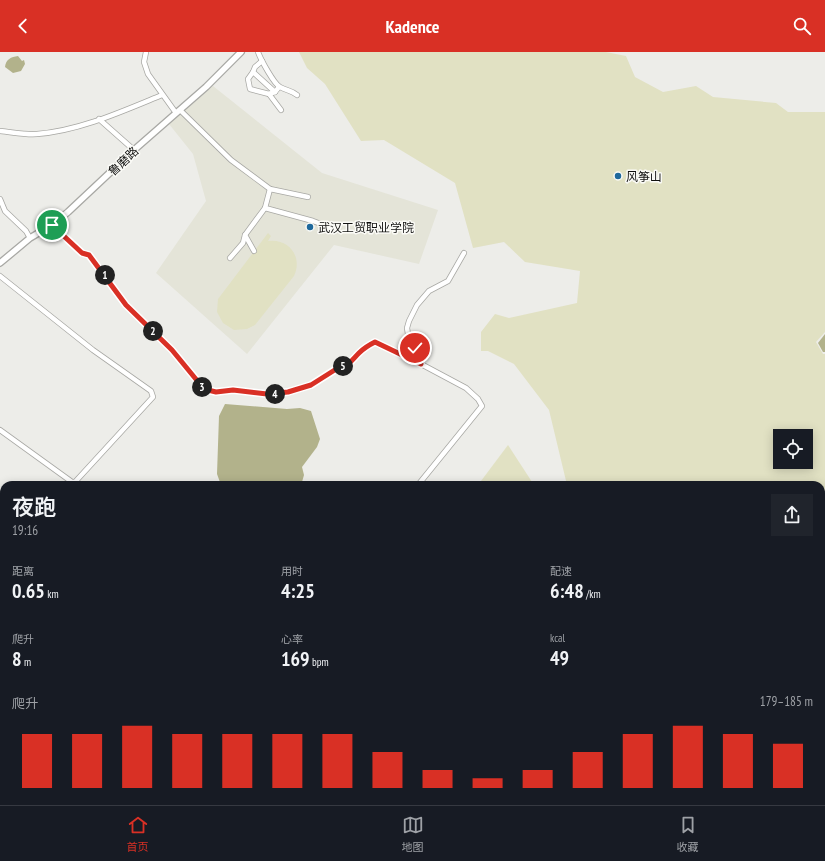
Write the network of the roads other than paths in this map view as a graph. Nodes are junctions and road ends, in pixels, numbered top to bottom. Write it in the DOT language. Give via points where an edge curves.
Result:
graph roads {
  1 [pos="146,52"];
  2 [pos="241,52"];
  3 [pos="258,52"];
  4 [pos="262,61"];
  5 [pos="253,72"];
  6 [pos="279,87"];
  7 [pos="275,92"];
  8 [pos="269,94"];
  9 [pos="162,95"];
  10 [pos="297,95"];
  11 [pos="281,110"];
  12 [pos="178,111"];
  13 [pos="99,119"];
  14 [pos="0,131"];
  15 [pos="134,150"];
  16 [pos="270,189"];
  17 [pos="308,197"];
  18 [pos="0,199"];
  19 [pos="265,208"];
  20 [pos="52,225"];
  21 [pos="336,230"];
  22 [pos="245,235"];
  23 [pos="30,238"];
  24 [pos="254,251"];
  25 [pos="464,253"];
  26 [pos="230,258"];
  27 [pos="0,263"];
  28 [pos="0,276"];
  29 [pos="421,364"];
  30 [pos="0,430"];
  31 [pos="71,481"];
  32 [pos="76,481"];
  33 [pos="421,481"];
  1 -- 9 [label="street" via="144,62 148,74"];
  2 -- 12 [label="street, 鲁磨路"];
  3 -- 4 [label="street"];
  4 -- 5 [label="street"];
  4 -- 6 [label="street"];
  5 -- 7 [label="street"];
  5 -- 8 [label="street" via="248,79 250,89"];
  6 -- 7 [label="street"];
  6 -- 10 [label="street"];
  7 -- 8 [label="street"];
  8 -- 11 [label="street"];
  9 -- 12 [label="street"];
  9 -- 13 [label="street"];
  12 -- 15 [label="street, 鲁磨路"];
  12 -- 16 [label="street" via="231,160"];
  13 -- 14 [label="street" via="61,131 35,134"];
  13 -- 15 [label="street"];
  15 -- 20 [label="street, 鲁磨路"];
  16 -- 17 [label="street"];
  16 -- 19 [label="street"];
  18 -- 23 [label="street" via="6,211"];
  19 -- 21 [label="street"];
  19 -- 22 [label="street"];
  20 -- 23 [label="street, 鲁磨路"];
  20 -- 29 [label="street" via="82,253 89,255 126,305 209,391 233,390 267,394 300,389 353,361 359,352 375,342"];
  22 -- 24 [label="street"];
  22 -- 26 [label="street" via="243,243"];
  23 -- 27 [label="street, 鲁磨路"];
  25 -- 29 [label="street" via="448,281 429,291 408,321 408,334"];
  28 -- 32 [label="street" via="93,350 151,391 153,397"];
  29 -- 33 [label="street" via="466,388 482,406"];
  30 -- 31 [label="street"];
}
